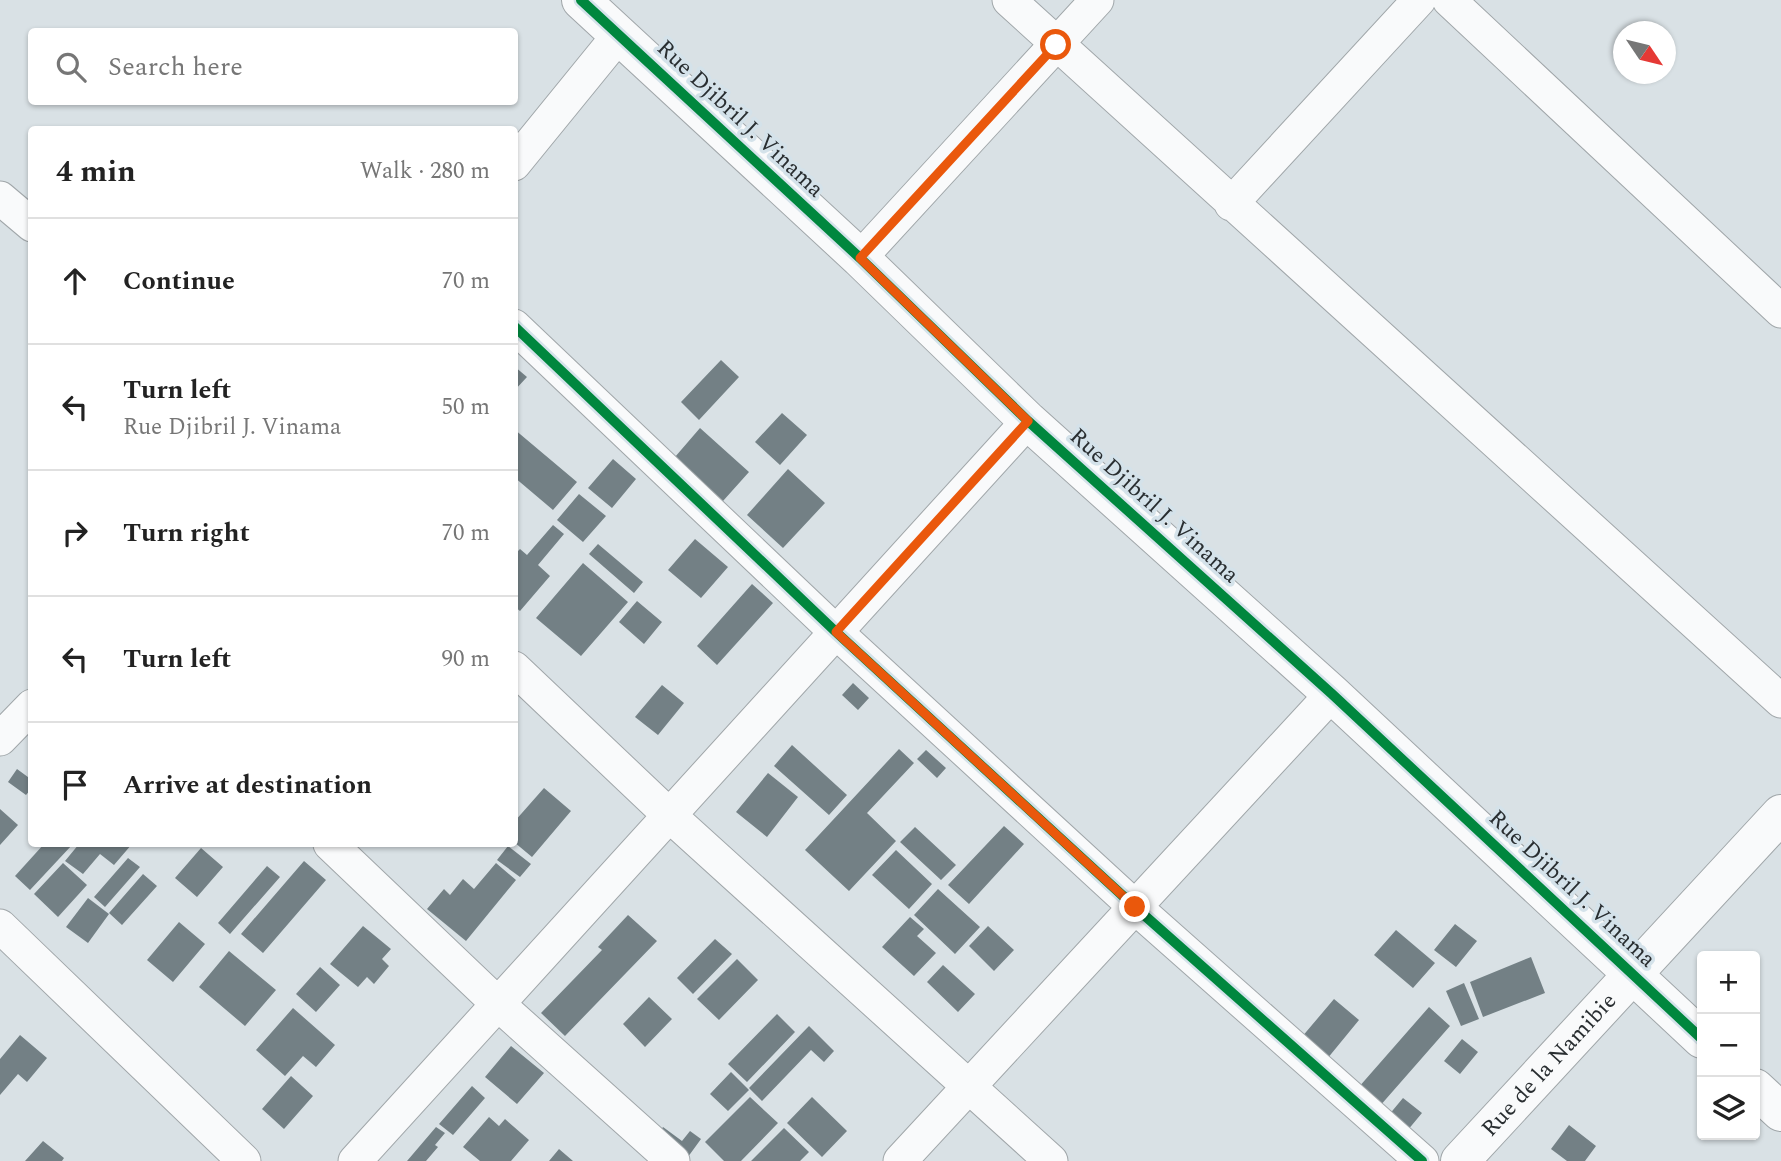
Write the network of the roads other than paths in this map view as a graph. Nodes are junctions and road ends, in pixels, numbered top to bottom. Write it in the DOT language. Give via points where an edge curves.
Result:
graph roads {
  1 [pos="581,0"];
  2 [pos="1009,0"];
  3 [pos="1097,0"];
  4 [pos="1419,0"];
  5 [pos="1449,0"];
  6 [pos="620,35"];
  7 [pos="1056,45"];
  8 [pos="518,159"];
  9 [pos="0,198"];
  10 [pos="1231,204"];
  11 [pos="28,222"];
  12 [pos="860,258"];
  13 [pos="1781,311"];
  14 [pos="518,330"];
  15 [pos="1028,421"];
  16 [pos="836,632"];
  17 [pos="518,671"];
  18 [pos="1332,694"];
  19 [pos="1781,701"];
  20 [pos="28,710"];
  21 [pos="0,739"];
  22 [pos="1781,814"];
  23 [pos="669,815"];
  24 [pos="333,847"];
  25 [pos="1135,907"];
  26 [pos="0,926"];
  27 [pos="1633,975"];
  28 [pos="498,1004"];
  29 [pos="1697,1034"];
  30 [pos="970,1085"];
  31 [pos="1760,1093"];
  32 [pos="1781,1112"];
  33 [pos="244,1161"];
  34 [pos="355,1161"];
  35 [pos="673,1161"];
  36 [pos="900,1161"];
  37 [pos="1051,1161"];
  38 [pos="1422,1161"];
  39 [pos="1460,1161"];
  1 -- 6 [label="street, Rue Djibril J. Vinama"];
  2 -- 7 [label="street"];
  3 -- 7 [label="street"];
  4 -- 10 [label="street"];
  5 -- 13 [label="street"];
  6 -- 8 [label="street"];
  6 -- 12 [label="street, Rue Djibril J. Vinama"];
  7 -- 10 [label="street"];
  7 -- 12 [label="street"];
  9 -- 11 [label="street"];
  10 -- 19 [label="street"];
  12 -- 15 [label="street, Rue Djibril J. Vinama"];
  14 -- 16 [label="street"];
  15 -- 16 [label="street"];
  15 -- 18 [label="street, Rue Djibril J. Vinama"];
  16 -- 23 [label="street"];
  16 -- 25 [label="street"];
  17 -- 23 [label="street"];
  18 -- 25 [label="street"];
  18 -- 27 [label="street, Rue Djibril J. Vinama"];
  20 -- 21 [label="street"];
  22 -- 27 [label="street, Rue de la Namibie"];
  23 -- 28 [label="street"];
  23 -- 30 [label="street"];
  24 -- 28 [label="street"];
  25 -- 30 [label="street"];
  25 -- 38 [label="street"];
  26 -- 33 [label="street"];
  27 -- 29 [label="street, Rue Djibril J. Vinama"];
  27 -- 39 [label="street, Rue de la Namibie"];
  28 -- 34 [label="street"];
  28 -- 35 [label="street"];
  30 -- 36 [label="street"];
  30 -- 37 [label="street"];
  31 -- 32 [label="street"];
}
